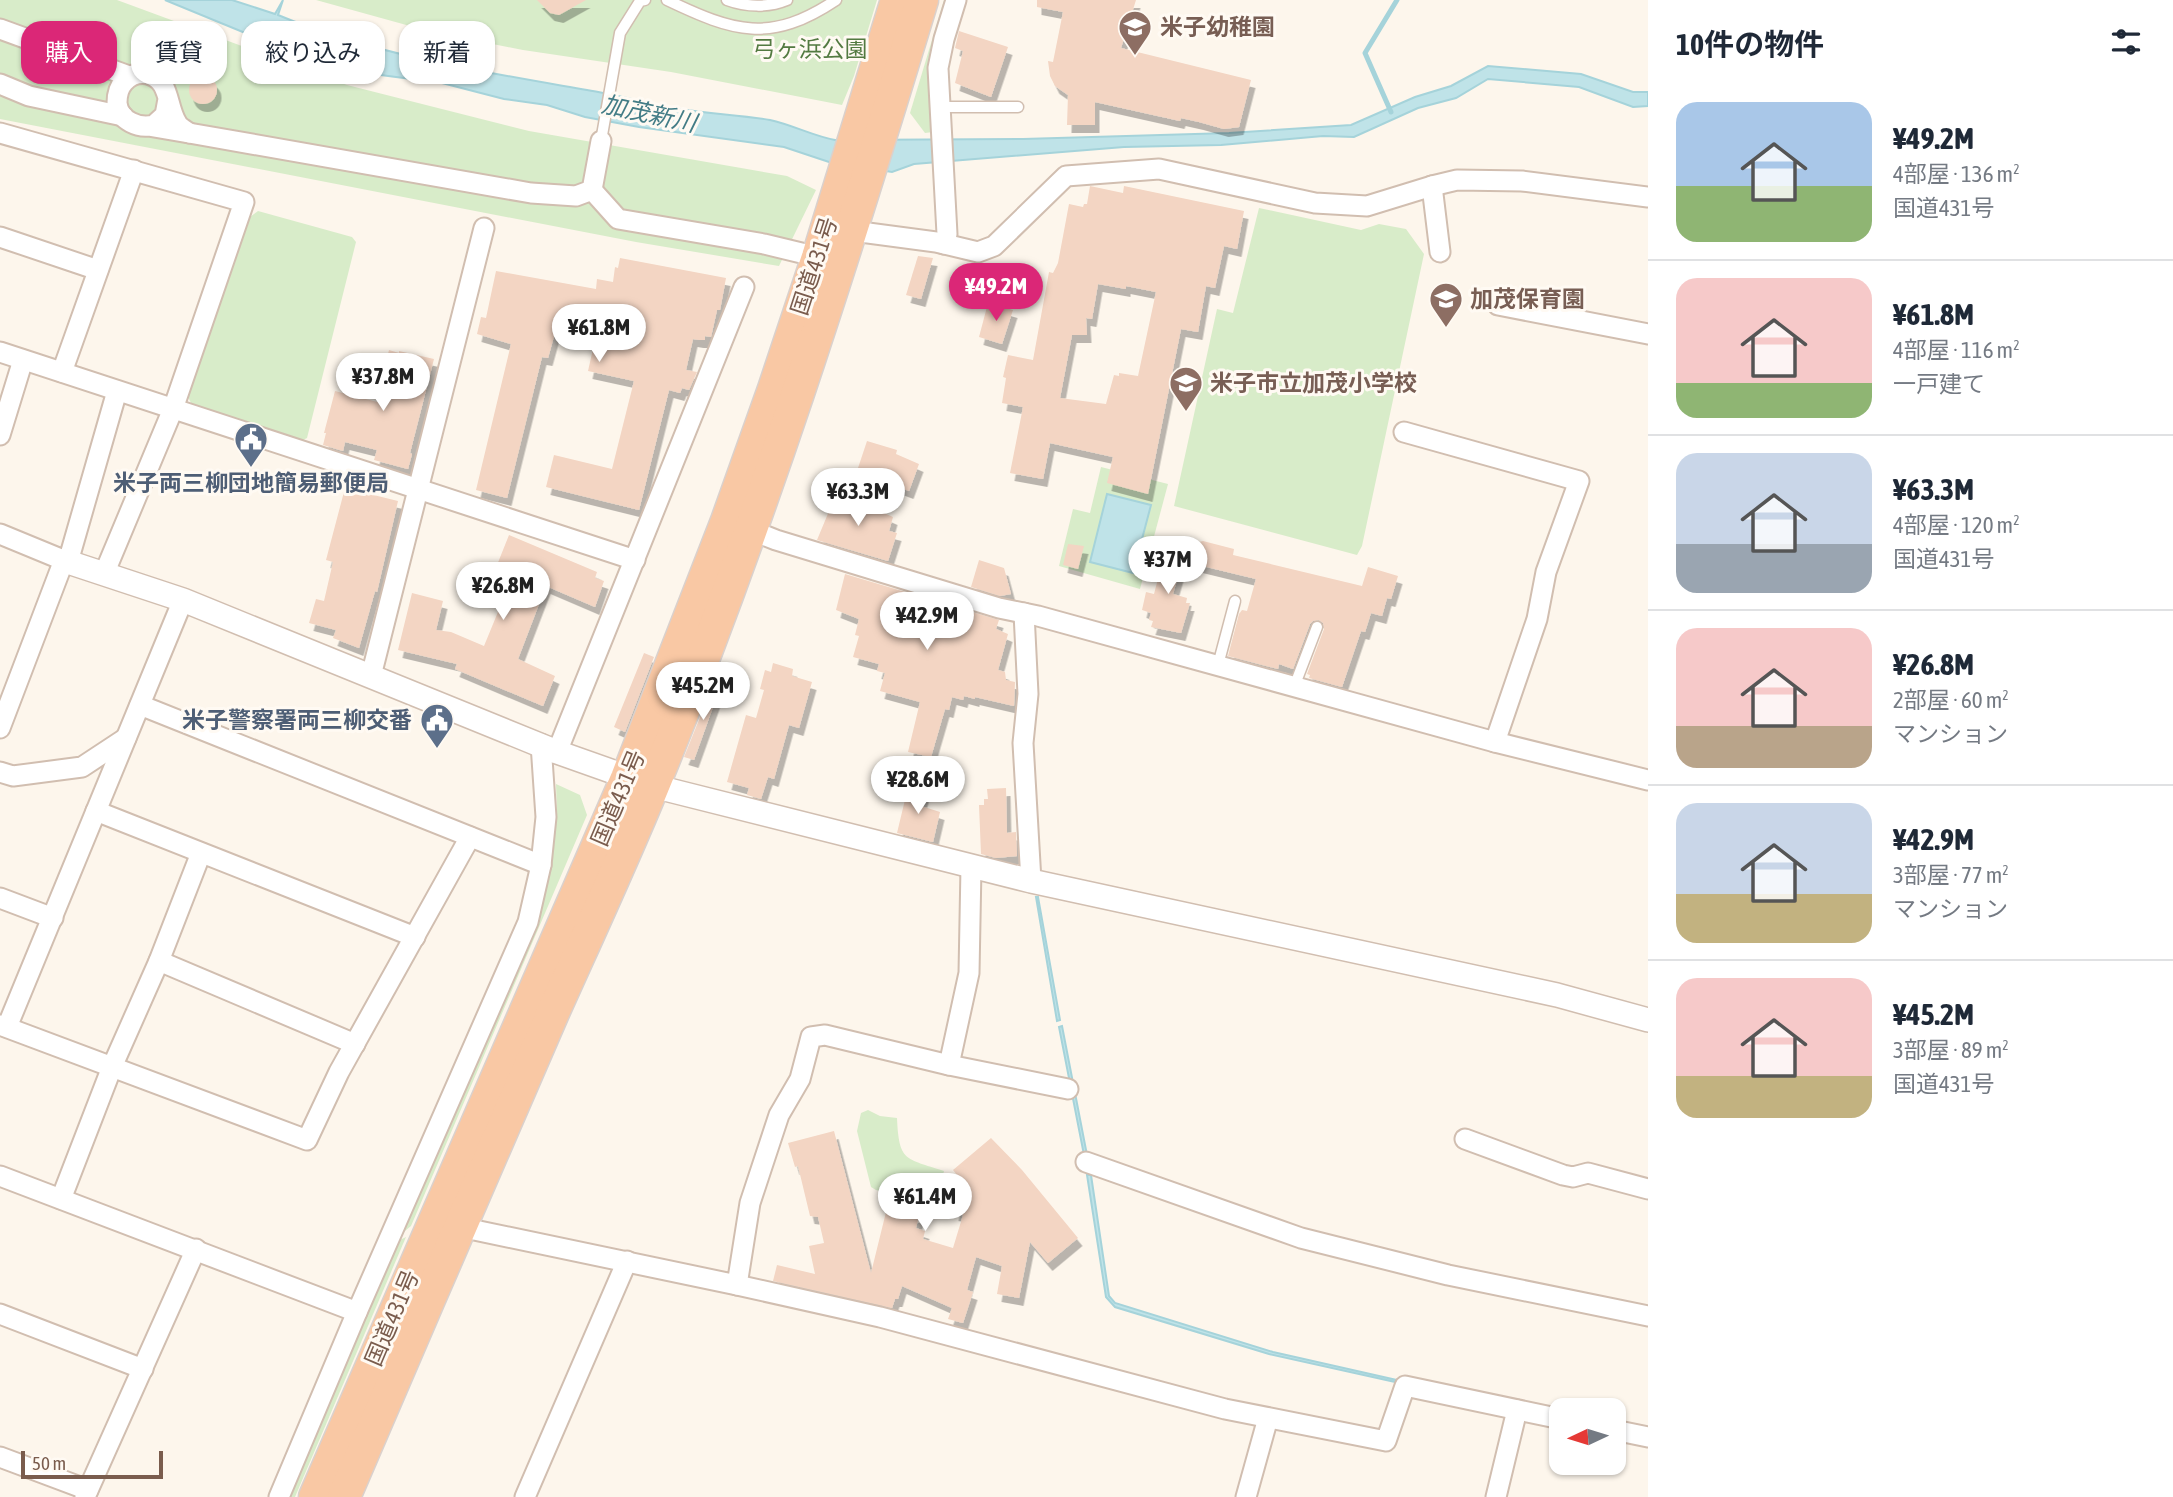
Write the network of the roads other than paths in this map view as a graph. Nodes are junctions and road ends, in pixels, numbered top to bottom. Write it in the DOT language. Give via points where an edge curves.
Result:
graph roads {
  1 [pos="645,0"];
  2 [pos="667,0"];
  3 [pos="727,0"];
  4 [pos="787,0"];
  5 [pos="836,0"];
  6 [pos="897,0"];
  7 [pos="922,0"];
  8 [pos="956,0"];
  9 [pos="0,29"];
  10 [pos="129,76"];
  11 [pos="0,84"];
  12 [pos="168,99"];
  13 [pos="879,101"];
  14 [pos="940,107"];
  15 [pos="1018,107"];
  16 [pos="123,116"];
  17 [pos="148,127"];
  18 [pos="0,133"];
  19 [pos="189,133"];
  20 [pos="601,141"];
  21 [pos="134,170"];
  22 [pos="1432,186"];
  23 [pos="592,190"];
  24 [pos="1648,197"];
  25 [pos="849,212"];
  26 [pos="484,228"];
  27 [pos="0,237"];
  28 [pos="944,244"];
  29 [pos="1440,252"];
  30 [pos="818,257"];
  31 [pos="98,270"];
  32 [pos="744,287"];
  33 [pos="1498,305"];
  34 [pos="1648,334"];
  35 [pos="0,352"];
  36 [pos="23,360"];
  37 [pos="62,372"];
  38 [pos="117,391"];
  39 [pos="173,409"];
  40 [pos="1404,432"];
  41 [pos="0,435"];
  42 [pos="419,489"];
  43 [pos="751,530"];
  44 [pos="0,534"];
  45 [pos="635,560"];
  46 [pos="66,561"];
  47 [pos="104,574"];
  48 [pos="183,600"];
  49 [pos="1235,601"];
  50 [pos="1024,613"];
  51 [pos="1317,627"];
  52 [pos="1218,666"];
  53 [pos="371,676"];
  54 [pos="1294,687"];
  55 [pos="140,705"];
  56 [pos="0,728"];
  57 [pos="126,738"];
  58 [pos="1495,742"];
  59 [pos="549,748"];
  60 [pos="0,772"];
  61 [pos="1648,780"];
  62 [pos="640,782"];
  63 [pos="96,811"];
  64 [pos="470,837"];
  65 [pos="201,853"];
  66 [pos="541,865"];
  67 [pos="971,867"];
  68 [pos="1031,881"];
  69 [pos="0,898"];
  70 [pos="53,918"];
  71 [pos="415,937"];
  72 [pos="159,961"];
  73 [pos="1648,1020"];
  74 [pos="3,1026"];
  75 [pos="355,1044"];
  76 [pos="949,1065"];
  77 [pos="112,1067"];
  78 [pos="1068,1089"];
  79 [pos="1465,1139"];
  80 [pos="1086,1162"];
  81 [pos="0,1176"];
  82 [pos="1648,1189"];
  83 [pos="61,1199"];
  84 [pos="460,1227"];
  85 [pos="196,1249"];
  86 [pos="627,1261"];
  87 [pos="737,1285"];
  88 [pos="357,1312"];
  89 [pos="0,1314"];
  90 [pos="1648,1316"];
  91 [pos="143,1369"];
  92 [pos="1517,1410"];
  93 [pos="1549,1417"];
  94 [pos="1268,1418"];
  95 [pos="1626,1432"];
  96 [pos="1648,1437"];
  97 [pos="0,1457"];
  98 [pos="87,1494"];
  99 [pos="279,1497"];
  100 [pos="315,1497"];
  101 [pos="344,1497"];
  102 [pos="525,1497"];
  103 [pos="1246,1497"];
  104 [pos="1496,1497"];
  1 -- 20 [label="lane" via="620,33"];
  2 -- 5 [label="lane" via="711,21 764,29 787,25"];
  3 -- 4 [label="lane" via="757,6"];
  6 -- 13 [label="highway, 国道431号"];
  7 -- 13 [label="highway, 国道431号"];
  8 -- 14 [label="street" via="940,57"];
  9 -- 10 [label="street"];
  10 -- 12 [label="street" via="153,75 164,84"];
  10 -- 16 [label="street" via="120,86 117,104"];
  11 -- 16 [label="street" via="29,96"];
  12 -- 17 [label="street" via="165,115"];
  12 -- 19 [label="street" via="177,124"];
  13 -- 25 [label="highway, 国道431号"];
  14 -- 15 [label="lane"];
  14 -- 28 [label="street"];
  16 -- 17 [label="street" via="136,126"];
  17 -- 19 [label="street"];
  18 -- 21 [label="street"];
  19 -- 23 [label="street" via="531,192 576,196"];
  20 -- 23 [label="street"];
  21 -- 31 [label="street"];
  21 -- 39 [label="street" via="244,202"];
  22 -- 24 [label="street" via="1457,180 1522,181"];
  22 -- 28 [label="street" via="1367,206 1315,203 1159,169 1066,176 994,246 978,251"];
  22 -- 29 [label="street"];
  23 -- 30 [label="street" via="618,219"];
  25 -- 28 [label="street"];
  25 -- 30 [label="highway, 国道431号"];
  25 -- 43 [label="highway, 国道431号"];
  26 -- 42 [label="street"];
  27 -- 31 [label="street"];
  30 -- 62 [label="highway, 国道431号"];
  31 -- 37 [label="street"];
  32 -- 45 [label="street"];
  33 -- 34 [label="street"];
  35 -- 36 [label="street"];
  36 -- 37 [label="street"];
  36 -- 41 [label="street"];
  37 -- 38 [label="street"];
  38 -- 39 [label="street"];
  38 -- 46 [label="street"];
  39 -- 42 [label="street"];
  39 -- 47 [label="street"];
  40 -- 58 [label="street" via="1579,481 1546,572 1537,619"];
  42 -- 45 [label="street"];
  42 -- 53 [label="street"];
  43 -- 50 [label="street"];
  43 -- 62 [label="highway, 国道431号"];
  44 -- 46 [label="street"];
  45 -- 59 [label="street"];
  46 -- 47 [label="street"];
  46 -- 56 [label="street"];
  47 -- 48 [label="street"];
  48 -- 53 [label="street"];
  48 -- 55 [label="street"];
  49 -- 52 [label="lane"];
  50 -- 52 [label="street"];
  50 -- 68 [label="street" via="1028,694 1023,743"];
  51 -- 54 [label="lane"];
  52 -- 54 [label="street"];
  53 -- 59 [label="street"];
  54 -- 58 [label="street"];
  55 -- 57 [label="street"];
  55 -- 64 [label="street"];
  57 -- 60 [label="street" via="82,767 13,776"];
  57 -- 63 [label="street"];
  58 -- 61 [label="street"];
  59 -- 62 [label="street"];
  59 -- 66 [label="street"];
  62 -- 67 [label="street"];
  62 -- 84 [label="highway, 国道431号"];
  62 -- 100 [label="highway, 国道431号"];
  63 -- 65 [label="street"];
  63 -- 70 [label="street"];
  64 -- 66 [label="street"];
  64 -- 71 [label="street"];
  65 -- 71 [label="street"];
  65 -- 72 [label="street"];
  66 -- 88 [label="street" via="528,922"];
  67 -- 68 [label="street"];
  67 -- 76 [label="street" via="969,973"];
  68 -- 73 [label="street" via="1557,995"];
  69 -- 70 [label="street"];
  70 -- 74 [label="street"];
  71 -- 75 [label="street"];
  72 -- 75 [label="street"];
  72 -- 77 [label="street"];
  74 -- 77 [label="street"];
  75 -- 77 [label="street" via="307,1140"];
  76 -- 78 [label="street"];
  76 -- 87 [label="street" via="825,1035 811,1037 800,1079 779,1115 750,1203"];
  77 -- 83 [label="street"];
  79 -- 82 [label="street" via="1563,1175 1588,1173"];
  80 -- 90 [label="street" via="1301,1238 1448,1275"];
  81 -- 83 [label="street"];
  83 -- 85 [label="street"];
  84 -- 86 [label="street"];
  84 -- 101 [label="highway, 国道431号"];
  85 -- 88 [label="street"];
  85 -- 91 [label="street"];
  86 -- 87 [label="street"];
  86 -- 102 [label="street"];
  87 -- 94 [label="street" via="880,1317"];
  88 -- 99 [label="street"];
  89 -- 91 [label="street"];
  91 -- 98 [label="street"];
  92 -- 93 [label="street"];
  92 -- 94 [label="street" via="1405,1386 1386,1441"];
  92 -- 104 [label="street"];
  94 -- 103 [label="street"];
  95 -- 96 [label="street"];
  97 -- 98 [label="street"];
}
